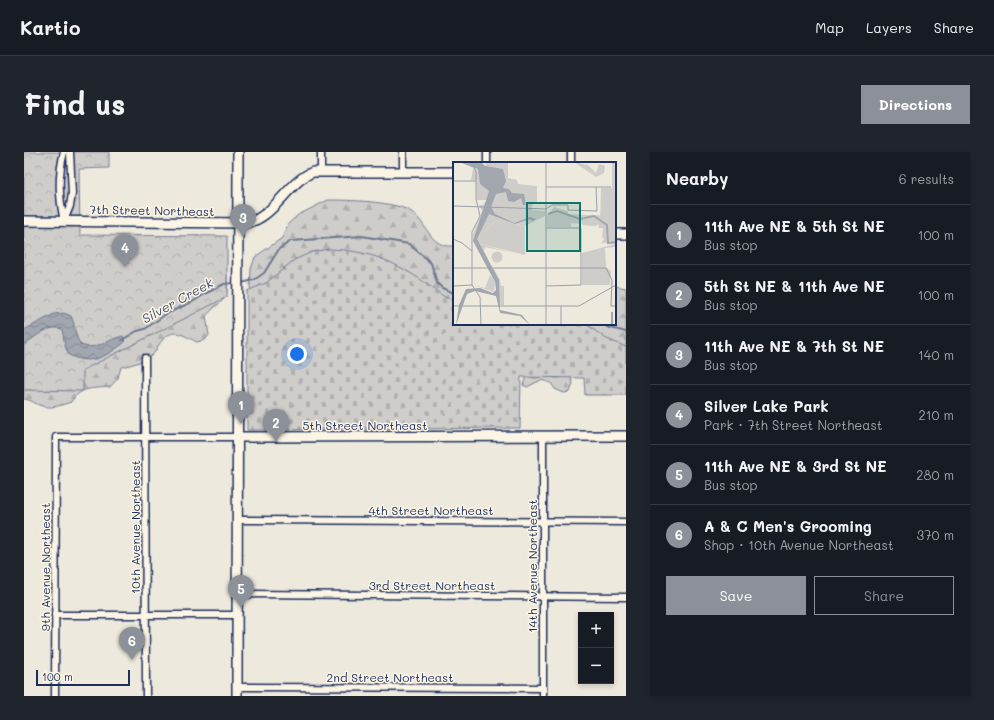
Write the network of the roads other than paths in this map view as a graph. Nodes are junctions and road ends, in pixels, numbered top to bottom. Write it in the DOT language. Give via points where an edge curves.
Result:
graph roads {
  1 [pos="64,152"];
  2 [pos="70,152"];
  3 [pos="238,152"];
  4 [pos="321,152"];
  5 [pos="403,152"];
  6 [pos="321,171"];
  7 [pos="403,171"];
  8 [pos="453,172"];
  9 [pos="24,221"];
  10 [pos="64,221"];
  11 [pos="237,223"];
  12 [pos="145,358"];
  13 [pos="544,436"];
  14 [pos="626,436"];
  15 [pos="56,437"];
  16 [pos="145,437"];
  17 [pos="236,437"];
  18 [pos="237,520"];
  19 [pos="543,522"];
  20 [pos="626,522"];
  21 [pos="237,594"];
  22 [pos="543,597"];
  23 [pos="626,597"];
  24 [pos="55,615"];
  25 [pos="146,615"];
  26 [pos="237,615"];
  27 [pos="440,688"];
  28 [pos="543,688"];
  29 [pos="237,691"];
  30 [pos="55,696"];
  31 [pos="146,696"];
  32 [pos="440,696"];
  33 [pos="543,696"];
  1 -- 10 [label="street" via="61,189"];
  2 -- 10 [label="street" via="72,194"];
  3 -- 11 [label="main road"];
  4 -- 6 [label="street"];
  5 -- 7 [label="street"];
  6 -- 7 [label="main road, 7th Street Northeast"];
  6 -- 11 [label="main road, 7th Street Northeast" via="312,172 302,178 259,219"];
  7 -- 8 [label="main road, 7th Street Northeast"];
  9 -- 10 [label="main road, 7th Street Northeast"];
  10 -- 11 [label="main road, 7th Street Northeast"];
  11 -- 17 [label="main road"];
  12 -- 16 [label="street, 10th Avenue Northeast"];
  13 -- 14 [label="main road, 5th Street Northeast"];
  13 -- 17 [label="main road, 5th Street Northeast"];
  13 -- 19 [label="street, 14th Avenue Northeast"];
  15 -- 16 [label="street, 5th Street Northeast"];
  15 -- 24 [label="street, 9th Avenue Northeast"];
  16 -- 17 [label="street, 5th Street Northeast"];
  16 -- 25 [label="street, 10th Avenue Northeast"];
  17 -- 18 [label="main road"];
  18 -- 19 [label="street, 4th Street Northeast"];
  18 -- 21 [label="main road"];
  19 -- 20 [label="street, 4th Street Northeast"];
  19 -- 22 [label="street, 14th Avenue Northeast"];
  21 -- 22 [label="street, 3rd Street Northeast"];
  21 -- 26 [label="main road"];
  22 -- 23 [label="street, 3rd Street Northeast"];
  22 -- 28 [label="street, 14th Avenue Northeast"];
  24 -- 25 [label="street"];
  24 -- 30 [label="street, 9th Avenue Northeast"];
  25 -- 26 [label="street"];
  25 -- 31 [label="street, 10th Avenue Northeast"];
  26 -- 29 [label="main road"];
  27 -- 28 [label="street, 2nd Street Northeast"];
  27 -- 29 [label="street, 2nd Street Northeast"];
  27 -- 32 [label="street"];
  28 -- 33 [label="street, 14th Avenue Northeast"];
}
